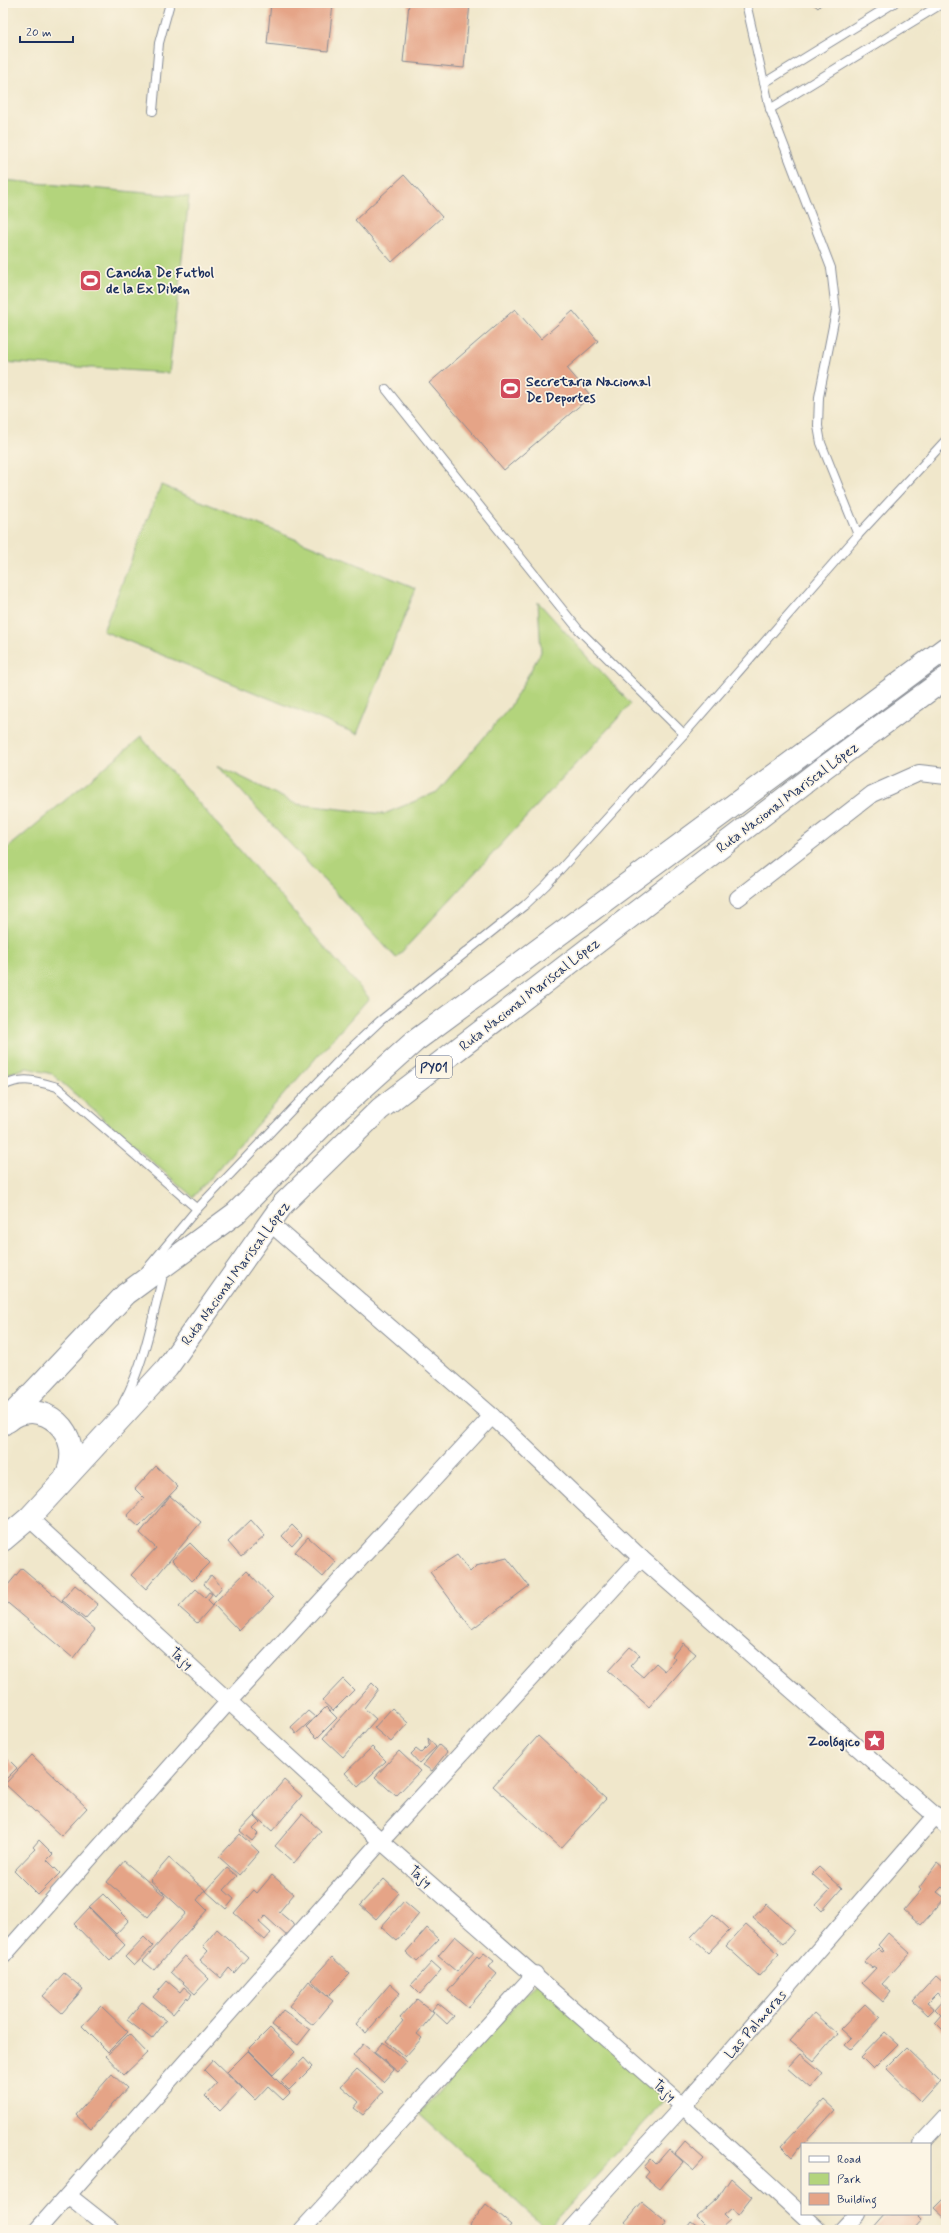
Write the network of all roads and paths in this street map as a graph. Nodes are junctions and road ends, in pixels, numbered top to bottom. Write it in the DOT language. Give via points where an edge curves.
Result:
graph roads {
  1 [pos="170,3"];
  2 [pos="746,3"];
  3 [pos="894,3"];
  4 [pos="943,3"];
  5 [pos="764,83"];
  6 [pos="770,109"];
  7 [pos="153,111"];
  8 [pos="386,389"];
  9 [pos="946,440"];
  10 [pos="858,535"];
  11 [pos="946,648"];
  12 [pos="946,678"];
  13 [pos="684,734"];
  14 [pos="946,776"];
  15 [pos="738,898"];
  16 [pos="3,1086"];
  17 [pos="197,1209"];
  18 [pos="270,1223"];
  19 [pos="180,1229"];
  20 [pos="166,1263"];
  21 [pos="126,1294"];
  22 [pos="492,1416"];
  23 [pos="3,1425"];
  24 [pos="105,1436"];
  25 [pos="64,1478"];
  26 [pos="29,1518"];
  27 [pos="3,1522"];
  28 [pos="3,1540"];
  29 [pos="641,1558"];
  30 [pos="229,1701"];
  31 [pos="941,1820"];
  32 [pos="381,1841"];
  33 [pos="3,1956"];
  34 [pos="535,1974"];
  35 [pos="683,2106"];
  36 [pos="946,2116"];
  37 [pos="922,2143"];
  38 [pos="68,2196"];
  39 [pos="801,2214"];
  40 [pos="802,2215"];
  41 [pos="856,2215"];
  42 [pos="37,2230"];
  43 [pos="112,2230"];
  44 [pos="302,2230"];
  45 [pos="570,2230"];
  46 [pos="818,2230"];
  47 [pos="842,2230"];
  1 -- 7 [label="lane" via="159,43"];
  2 -- 5 [label="lane"];
  3 -- 5 [label="lane"];
  4 -- 6 [label="lane"];
  5 -- 6 [label="lane"];
  6 -- 10 [label="lane" via="831,268 836,311 819,397 818,426 821,444"];
  8 -- 13 [label="lane" via="578,629"];
  9 -- 10 [label="lane"];
  10 -- 13 [label="lane"];
  11 -- 20 [label="highway, Ruta Nacional Mariscal López / PY01" via="415,1041 336,1112 236,1213"];
  12 -- 18 [label="highway, Ruta Nacional Mariscal López / PY01" via="819,772 380,1109 282,1204"];
  13 -- 17 [label="lane" via="525,905 380,1021 347,1052"];
  14 -- 15 [label="street" via="919,773 872,794"];
  16 -- 17 [label="lane" via="15,1080 36,1081 57,1087"];
  17 -- 19 [label="lane"];
  18 -- 22 [label="street"];
  18 -- 24 [label="highway, Ruta Nacional Mariscal López / PY01" via="167,1368"];
  19 -- 20 [label="lane"];
  19 -- 21 [label="lane"];
  20 -- 21 [label="highway, Ruta Nacional Mariscal López / PY01"];
  20 -- 24 [label="lane" via="134,1379"];
  21 -- 23 [label="highway, Ruta Nacional Mariscal López / PY01"];
  22 -- 29 [label="street"];
  22 -- 30 [label="street"];
  23 -- 25 [label="highway" via="12,1417 27,1413 43,1414 57,1421 67,1434 72,1448 72,1464"];
  24 -- 25 [label="highway, Ruta Nacional Mariscal López / PY01"];
  25 -- 26 [label="highway, Ruta Nacional Mariscal López / PY01"];
  26 -- 27 [label="highway" via="11,1523"];
  26 -- 28 [label="highway, Ruta Nacional Mariscal López / PY01"];
  26 -- 30 [label="street, Tajy"];
  29 -- 31 [label="street"];
  29 -- 32 [label="street"];
  30 -- 32 [label="street, Tajy"];
  30 -- 33 [label="street"];
  31 -- 35 [label="street, Las Palmeras"];
  32 -- 34 [label="street, Tajy"];
  32 -- 38 [label="street"];
  34 -- 35 [label="street, Tajy"];
  34 -- 44 [label="street"];
  35 -- 39 [label="street, Tajy"];
  35 -- 45 [label="street, Las Palmeras"];
  36 -- 37 [label="street"];
  38 -- 42 [label="street"];
  38 -- 43 [label="street"];
  40 -- 46 [label="street, Tajy"];
  41 -- 47 [label="street"];
}
